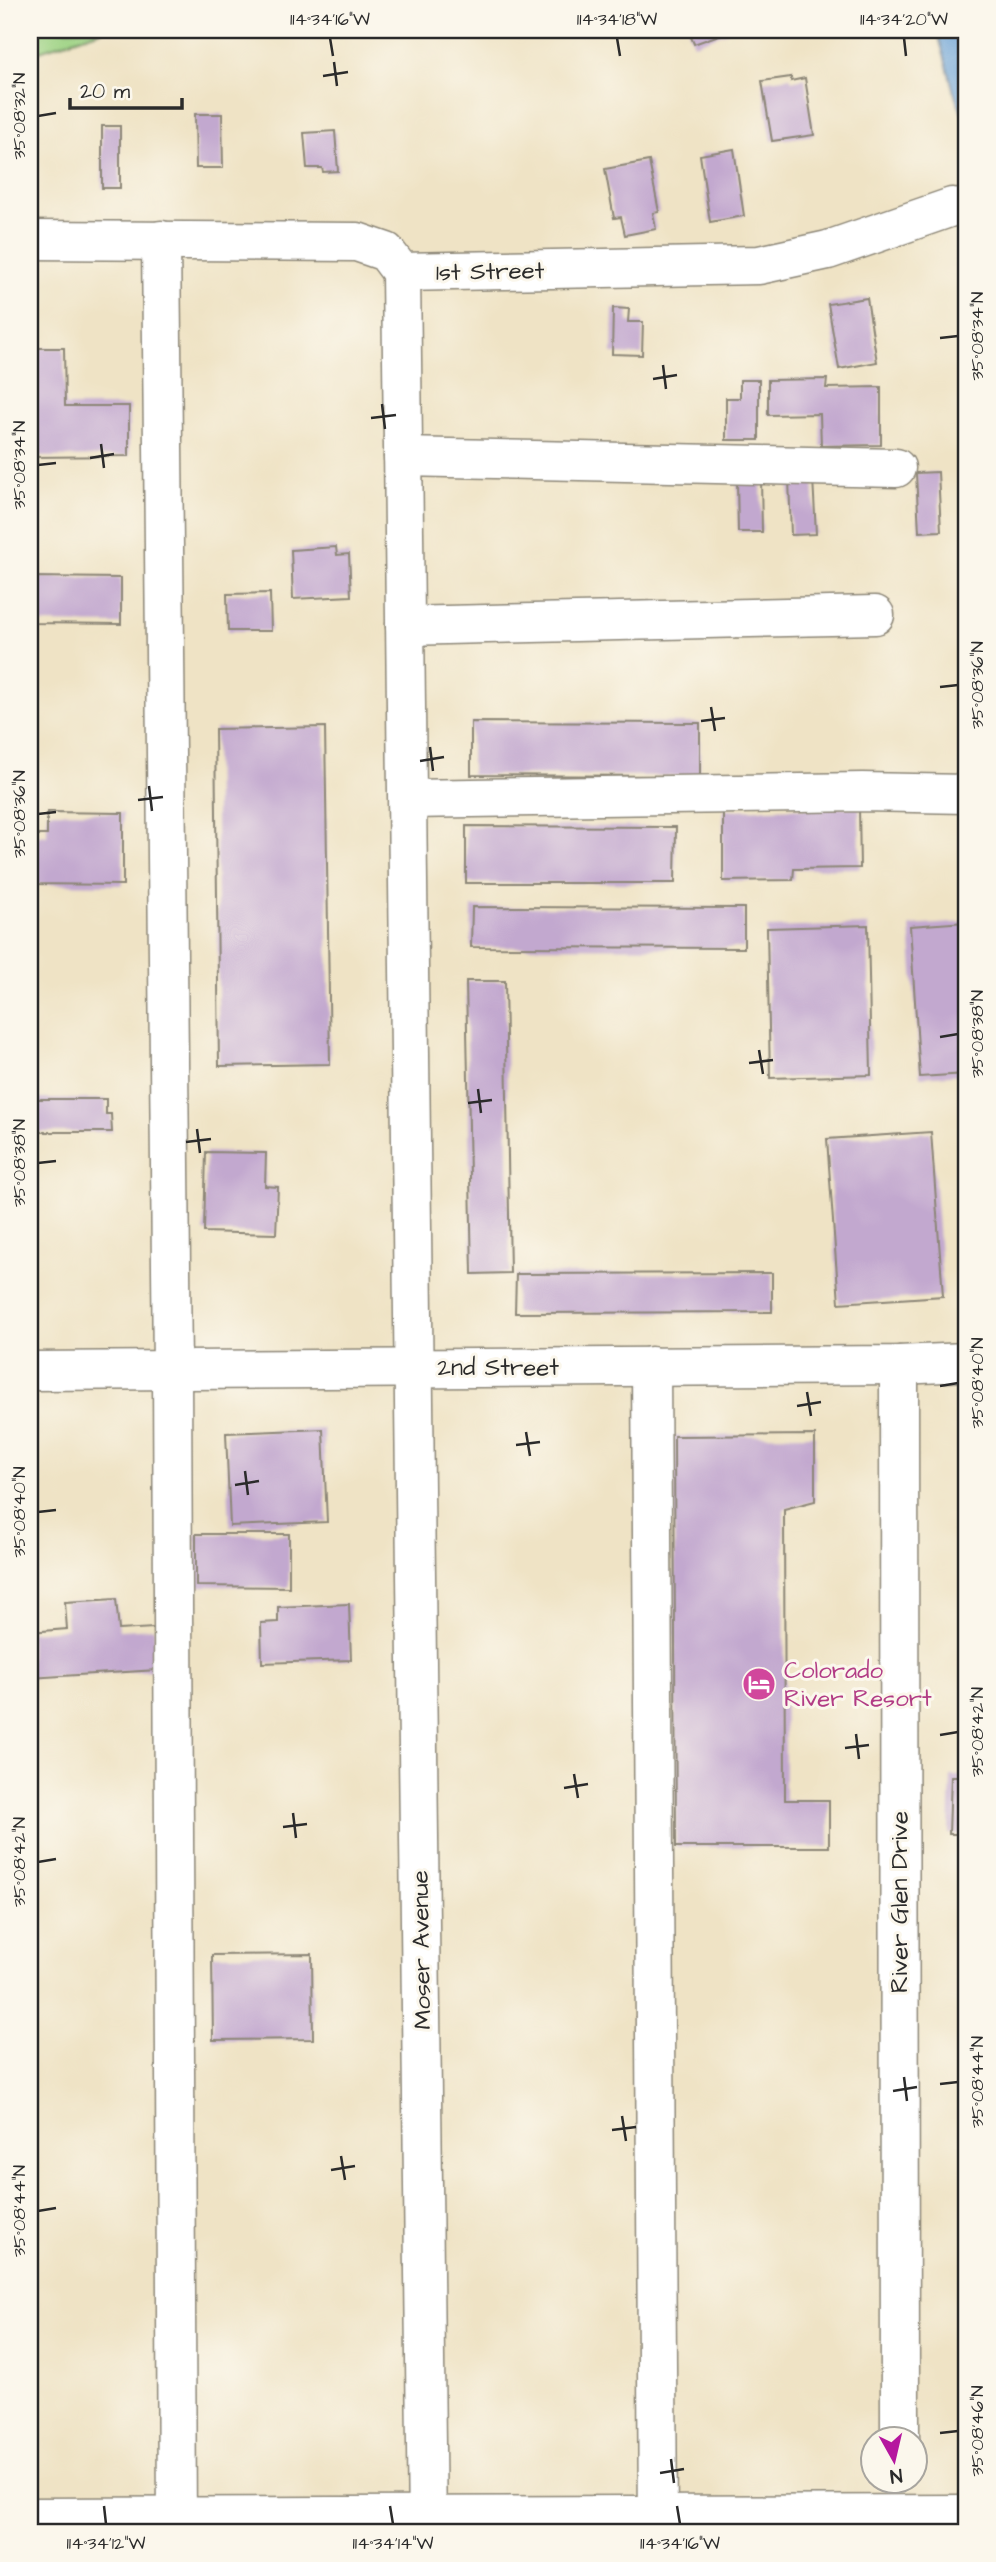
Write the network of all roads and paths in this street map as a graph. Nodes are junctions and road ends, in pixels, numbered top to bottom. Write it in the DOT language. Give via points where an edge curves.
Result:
graph roads {
  1 [pos="952,207"];
  2 [pos="30,240"];
  3 [pos="161,240"];
  4 [pos="401,272"];
  5 [pos="403,457"];
  6 [pos="896,468"];
  7 [pos="875,615"];
  8 [pos="405,626"];
  9 [pos="966,794"];
  10 [pos="409,799"];
  11 [pos="966,1362"];
  12 [pos="899,1365"];
  13 [pos="651,1366"];
  14 [pos="415,1368"];
  15 [pos="172,1370"];
  16 [pos="30,1371"];
  17 [pos="900,2426"];
  18 [pos="900,2509"];
  19 [pos="966,2514"];
  20 [pos="30,2517"];
  21 [pos="177,2524"];
  22 [pos="427,2524"];
  23 [pos="658,2524"];
  1 -- 4 [label="street, 1st Street" via="828,250 759,265"];
  2 -- 3 [label="street, 1st Street"];
  3 -- 4 [label="street, 1st Street" via="358,242 386,252"];
  3 -- 15 [label="street"];
  4 -- 5 [label="street, Moser Avenue"];
  5 -- 6 [label="street"];
  5 -- 8 [label="street, Moser Avenue"];
  7 -- 8 [label="street"];
  8 -- 10 [label="street, Moser Avenue"];
  9 -- 10 [label="street"];
  10 -- 14 [label="street, Moser Avenue"];
  11 -- 12 [label="street, 2nd Street"];
  12 -- 13 [label="street, 2nd Street"];
  12 -- 17 [label="street, River Glen Drive"];
  13 -- 14 [label="street, 2nd Street"];
  13 -- 23 [label="street"];
  14 -- 15 [label="street, 2nd Street"];
  14 -- 22 [label="street, Moser Avenue"];
  15 -- 16 [label="street, 2nd Street"];
  15 -- 21 [label="street"];
  18 -- 19 [label="street"];
  18 -- 23 [label="street"];
  20 -- 21 [label="street"];
  21 -- 22 [label="street"];
  22 -- 23 [label="street"];
}
